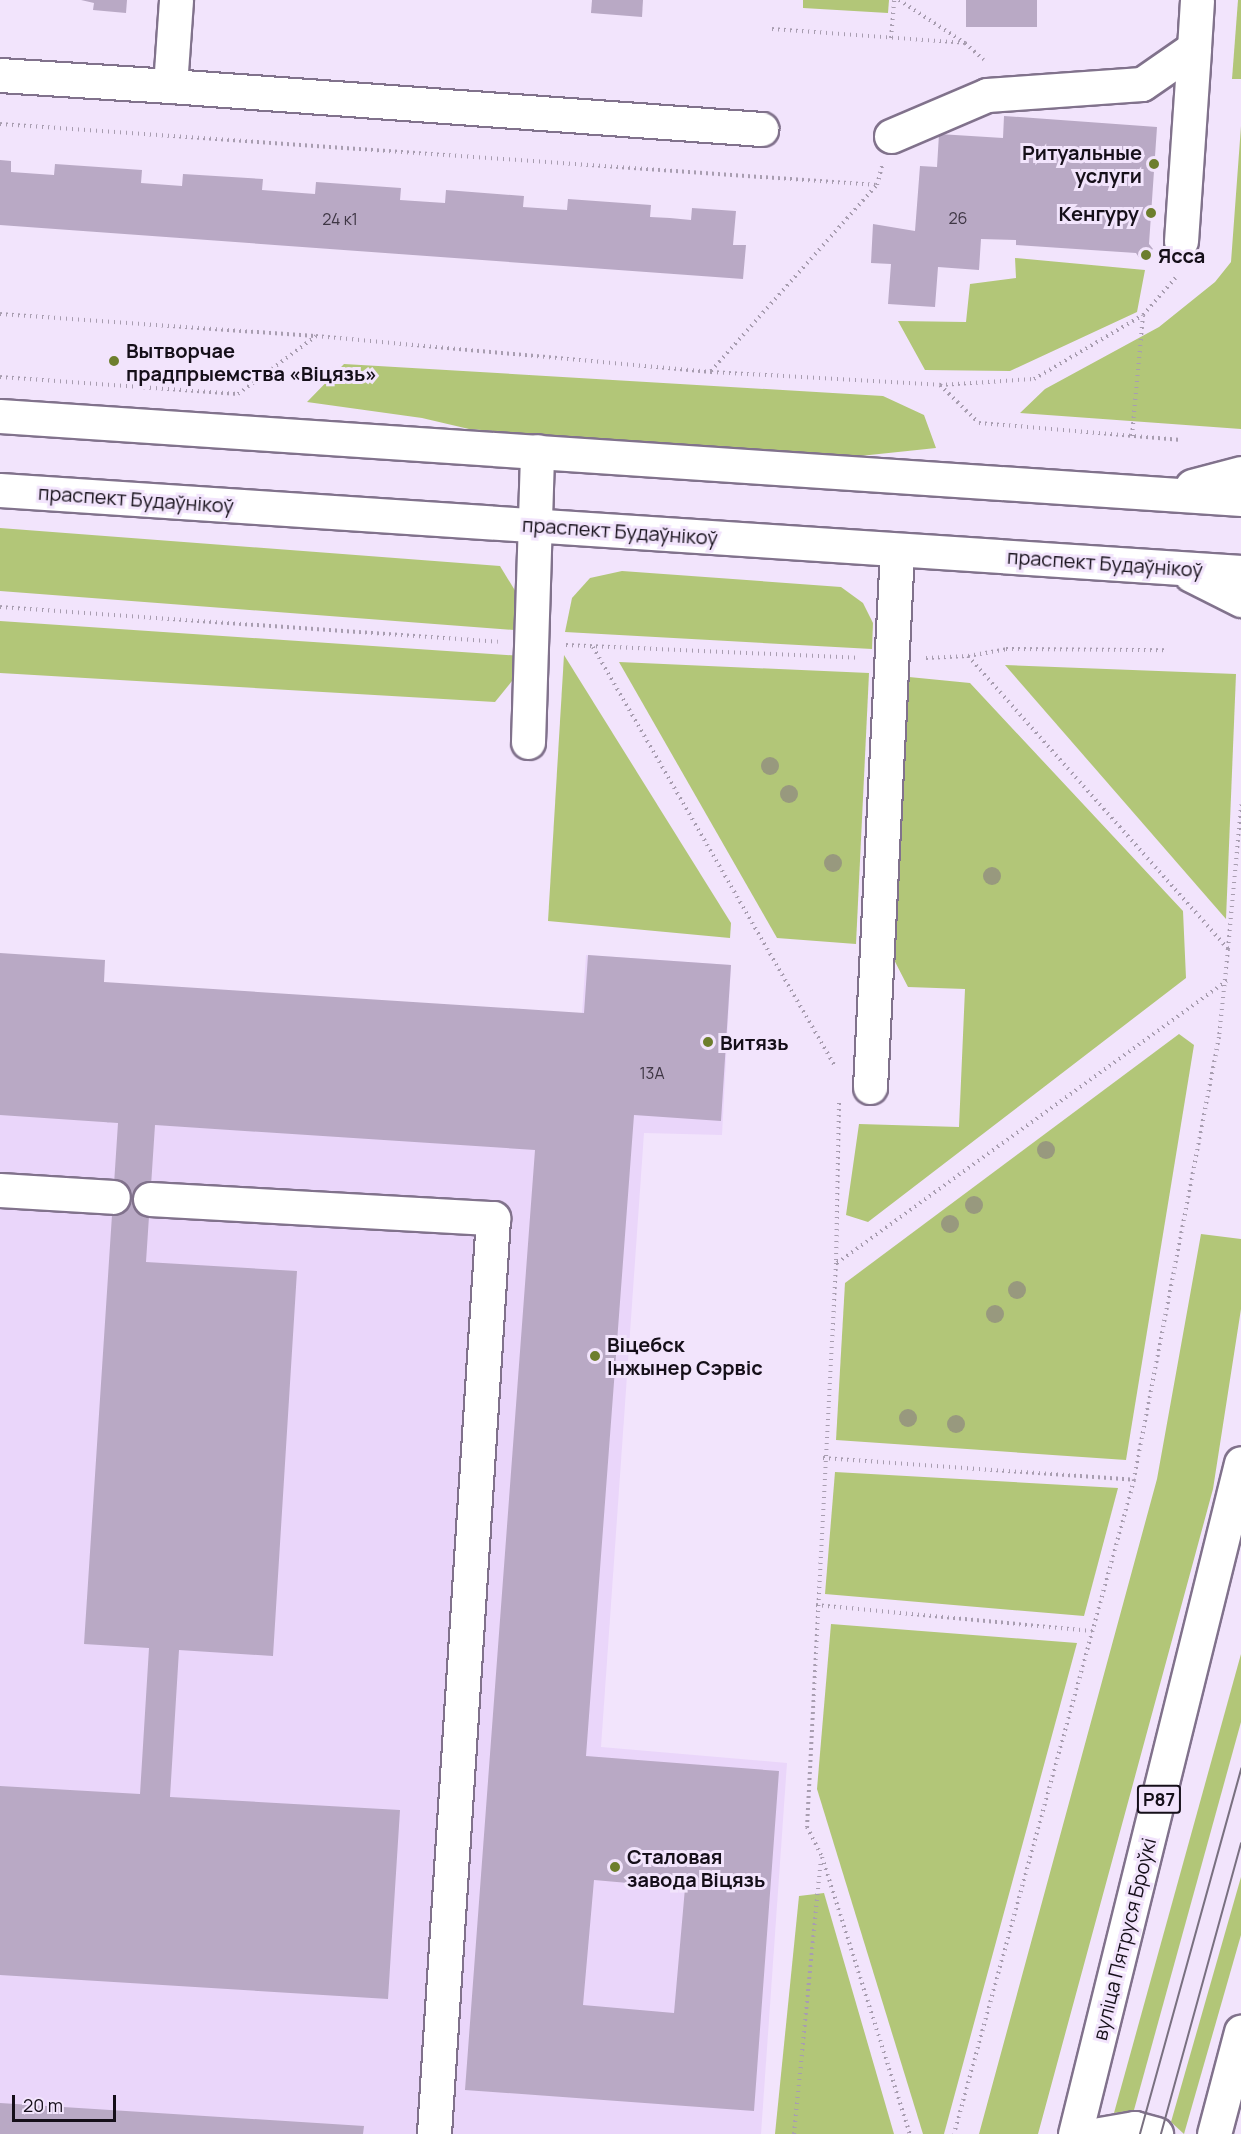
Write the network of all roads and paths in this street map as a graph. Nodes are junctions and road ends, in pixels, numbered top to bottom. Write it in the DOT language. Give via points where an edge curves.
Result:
graph roads {
  1 [pos="176,0"];
  2 [pos="894,0"];
  3 [pos="900,0"];
  4 [pos="1197,0"];
  5 [pos="772,29"];
  6 [pos="891,38"];
  7 [pos="965,44"];
  8 [pos="1194,48"];
  9 [pos="0,75"];
  10 [pos="170,86"];
  11 [pos="1020,93"];
  12 [pos="0,124"];
  13 [pos="761,129"];
  14 [pos="891,136"];
  15 [pos="877,185"];
  16 [pos="1183,254"];
  17 [pos="0,314"];
  18 [pos="1143,315"];
  19 [pos="316,336"];
  20 [pos="711,372"];
  21 [pos="0,377"];
  22 [pos="940,385"];
  23 [pos="0,416"];
  24 [pos="1132,436"];
  25 [pos="1181,440"];
  26 [pos="537,451"];
  27 [pos="1241,473"];
  28 [pos="0,490"];
  29 [pos="1164,493"];
  30 [pos="1241,499"];
  31 [pos="536,526"];
  32 [pos="897,550"];
  33 [pos="1173,567"];
  34 [pos="1241,572"];
  35 [pos="1241,600"];
  36 [pos="0,607"];
  37 [pos="534,644"];
  38 [pos="593,646"];
  39 [pos="1168,650"];
  40 [pos="968,656"];
  41 [pos="892,659"];
  42 [pos="528,742"];
  43 [pos="1241,805"];
  44 [pos="1228,949"];
  45 [pos="1227,981"];
  46 [pos="855,1081"];
  47 [pos="840,1099"];
  48 [pos="0,1190"];
  49 [pos="113,1197"];
  50 [pos="150,1199"];
  51 [pos="836,1263"];
  52 [pos="823,1458"];
  53 [pos="1241,1463"];
  54 [pos="1134,1479"];
  55 [pos="816,1605"];
  56 [pos="1092,1631"];
  57 [pos="822,1857"];
  58 [pos="1241,2032"];
  59 [pos="434,2134"];
  60 [pos="794,2134"];
  61 [pos="910,2134"];
  62 [pos="954,2134"];
  63 [pos="1075,2134"];
  64 [pos="1101,2134"];
  65 [pos="1156,2134"];
  66 [pos="1214,2134"];
  1 -- 10 [label="main road"];
  2 -- 6 [label="path"];
  3 -- 7 [label="path"];
  4 -- 8 [label="main road"];
  5 -- 6 [label="path"];
  6 -- 7 [label="path"];
  7 -- 11 [label="path"];
  8 -- 11 [label="main road" via="1142,84"];
  8 -- 16 [label="main road"];
  9 -- 10 [label="main road"];
  10 -- 13 [label="main road"];
  11 -- 14 [label="main road" via="987,95"];
  12 -- 15 [label="path"];
  14 -- 15 [label="path"];
  15 -- 20 [label="path"];
  16 -- 18 [label="path"];
  17 -- 19 [label="path"];
  18 -- 22 [label="path" via="1034,379"];
  18 -- 24 [label="path"];
  19 -- 20 [label="path"];
  19 -- 21 [label="path" via="238,394"];
  20 -- 22 [label="path"];
  22 -- 24 [label="path" via="979,423"];
  23 -- 26 [label="main road"];
  24 -- 25 [label="path"];
  26 -- 29 [label="main road"];
  26 -- 31 [label="main road"];
  27 -- 29 [label="main road"];
  28 -- 31 [label="main road, праспект Будаўнікоў"];
  29 -- 30 [label="main road"];
  31 -- 32 [label="main road, праспект Будаўнікоў"];
  31 -- 37 [label="main road"];
  32 -- 33 [label="main road, праспект Будаўнікоў"];
  32 -- 41 [label="main road"];
  33 -- 34 [label="main road, праспект Будаўнікоў"];
  33 -- 35 [label="main road"];
  36 -- 37 [label="path"];
  37 -- 38 [label="path"];
  37 -- 42 [label="main road"];
  38 -- 41 [label="path"];
  38 -- 46 [label="path"];
  39 -- 40 [label="path" via="1006,649"];
  40 -- 41 [label="path"];
  40 -- 44 [label="path"];
  41 -- 46 [label="main road"];
  43 -- 44 [label="path"];
  44 -- 45 [label="path"];
  45 -- 51 [label="path"];
  45 -- 54 [label="path"];
  47 -- 51 [label="path"];
  48 -- 49 [label="main road"];
  50 -- 59 [label="main road" via="493,1218"];
  51 -- 52 [label="path"];
  52 -- 54 [label="path"];
  52 -- 55 [label="path"];
  53 -- 63 [label="main road, вуліца Пятруся Броўкі / Р87"];
  54 -- 56 [label="path"];
  55 -- 56 [label="path"];
  55 -- 57 [label="path" via="807,1827"];
  56 -- 62 [label="path"];
  57 -- 60 [label="path"];
  57 -- 61 [label="path"];
  58 -- 66 [label="main road"];
  64 -- 65 [label="main road" via="1134,2128"];
}
